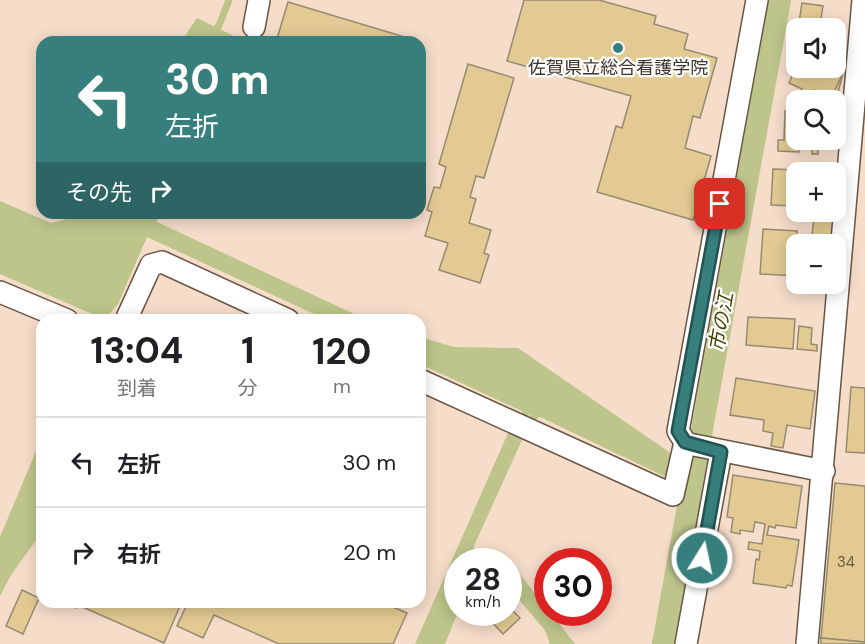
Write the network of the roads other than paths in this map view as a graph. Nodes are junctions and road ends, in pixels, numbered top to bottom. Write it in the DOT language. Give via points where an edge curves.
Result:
graph roads {
  1 [pos="259,0"];
  2 [pos="757,0"];
  3 [pos="863,0"];
  4 [pos="254,27"];
  5 [pos="0,292"];
  6 [pos="53,314"];
  7 [pos="129,314"];
  8 [pos="275,314"];
  9 [pos="426,383"];
  10 [pos="687,443"];
  11 [pos="718,451"];
  12 [pos="824,471"];
  13 [pos="686,644"];
  14 [pos="807,644"];
  1 -- 4 [label="street"];
  2 -- 10 [label="street" via="678,431"];
  3 -- 12 [label="street"];
  5 -- 6 [label="street"];
  7 -- 8 [label="street" via="151,265 162,262"];
  9 -- 10 [label="street" via="673,495"];
  10 -- 11 [label="street"];
  11 -- 12 [label="street"];
  11 -- 13 [label="street"];
  12 -- 14 [label="street"];
}
